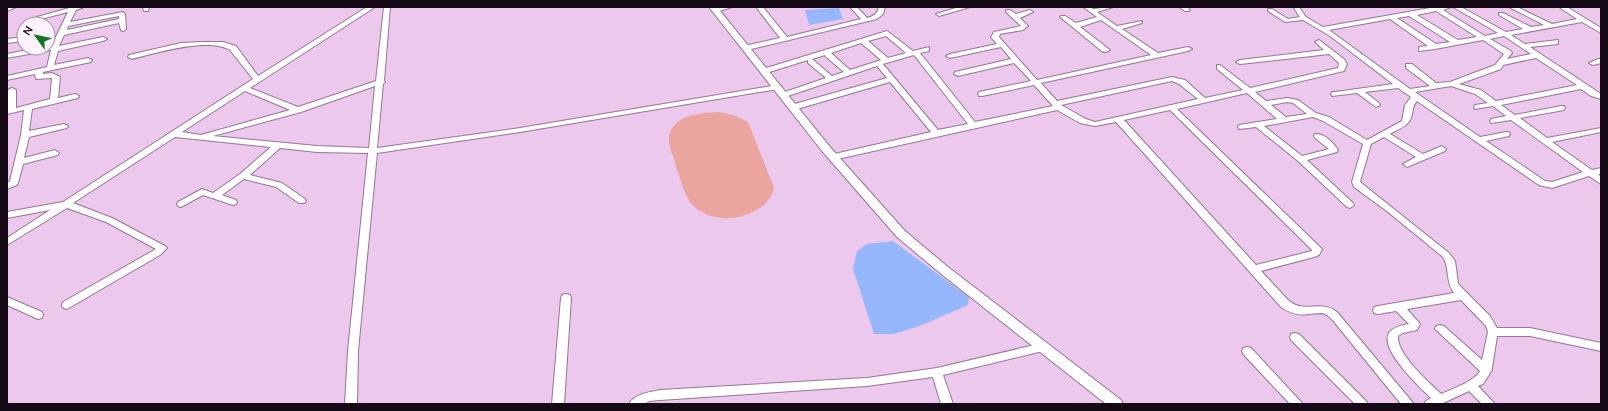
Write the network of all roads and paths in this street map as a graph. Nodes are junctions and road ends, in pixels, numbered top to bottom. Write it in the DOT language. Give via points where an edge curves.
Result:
graph roads {
  1 [pos="12,7"];
  2 [pos="372,7"];
  3 [pos="387,7"];
  4 [pos="729,7"];
  5 [pos="760,7"];
  6 [pos="853,7"];
  7 [pos="882,7"];
  8 [pos="967,7"];
  9 [pos="1110,7"];
  10 [pos="1296,7"];
  11 [pos="1448,7"];
  12 [pos="1456,7"];
  13 [pos="1512,7"];
  14 [pos="1562,7"];
  15 [pos="77,8"];
  16 [pos="7,9"];
  17 [pos="714,9"];
  18 [pos="1089,9"];
  19 [pos="1437,9"];
  20 [pos="1270,10"];
  21 [pos="1008,11"];
  22 [pos="1411,11"];
  23 [pos="1030,12"];
  24 [pos="121,13"];
  25 [pos="939,14"];
  26 [pos="1501,14"];
  27 [pos="47,16"];
  28 [pos="1015,16"];
  29 [pos="1392,17"];
  30 [pos="1063,18"];
  31 [pos="1102,18"];
  32 [pos="1304,18"];
  33 [pos="865,20"];
  34 [pos="1584,20"];
  35 [pos="1140,22"];
  36 [pos="65,25"];
  37 [pos="1074,26"];
  38 [pos="1551,26"];
  39 [pos="1116,28"];
  40 [pos="124,29"];
  41 [pos="1322,29"];
  42 [pos="1530,30"];
  43 [pos="1601,31"];
  44 [pos="62,33"];
  45 [pos="1505,34"];
  46 [pos="1485,38"];
  47 [pos="103,39"];
  48 [pos="785,39"];
  49 [pos="864,42"];
  50 [pos="1319,42"];
  51 [pos="1554,42"];
  52 [pos="1457,43"];
  53 [pos="1002,45"];
  54 [pos="56,46"];
  55 [pos="1524,46"];
  56 [pos="1435,47"];
  57 [pos="56,48"];
  58 [pos="747,48"];
  59 [pos="926,49"];
  60 [pos="1188,49"];
  61 [pos="1422,49"];
  62 [pos="1106,50"];
  63 [pos="913,52"];
  64 [pos="1330,52"];
  65 [pos="828,54"];
  66 [pos="1538,55"];
  67 [pos="53,56"];
  68 [pos="950,56"];
  69 [pos="1157,56"];
  70 [pos="132,57"];
  71 [pos="88,60"];
  72 [pos="1016,60"];
  73 [pos="811,61"];
  74 [pos="887,61"];
  75 [pos="1240,62"];
  76 [pos="1501,62"];
  77 [pos="878,63"];
  78 [pos="1220,66"];
  79 [pos="1409,66"];
  80 [pos="50,68"];
  81 [pos="39,71"];
  82 [pos="766,71"];
  83 [pos="849,73"];
  84 [pos="958,74"];
  85 [pos="7,78"];
  86 [pos="892,79"];
  87 [pos="257,80"];
  88 [pos="831,80"];
  89 [pos="381,82"];
  90 [pos="1035,82"];
  91 [pos="1451,84"];
  92 [pos="1400,85"];
  93 [pos="1437,85"];
  94 [pos="1582,86"];
  95 [pos="244,88"];
  96 [pos="12,90"];
  97 [pos="781,91"];
  98 [pos="1249,91"];
  99 [pos="1359,91"];
  100 [pos="982,94"];
  101 [pos="1334,94"];
  102 [pos="1413,94"];
  103 [pos="75,96"];
  104 [pos="1601,97"];
  105 [pos="54,101"];
  106 [pos="1204,101"];
  107 [pos="1265,104"];
  108 [pos="1492,104"];
  109 [pos="1376,105"];
  110 [pos="1056,106"];
  111 [pos="28,107"];
  112 [pos="794,107"];
  113 [pos="1478,107"];
  114 [pos="1172,108"];
  115 [pos="1561,108"];
  116 [pos="298,110"];
  117 [pos="10,112"];
  118 [pos="1313,115"];
  119 [pos="1512,118"];
  120 [pos="1118,119"];
  121 [pos="1284,120"];
  122 [pos="1494,121"];
  123 [pos="973,124"];
  124 [pos="1258,125"];
  125 [pos="64,126"];
  126 [pos="1242,127"];
  127 [pos="1601,130"];
  128 [pos="936,133"];
  129 [pos="174,134"];
  130 [pos="1384,134"];
  131 [pos="1506,134"];
  132 [pos="25,135"];
  133 [pos="1318,136"];
  134 [pos="199,137"];
  135 [pos="1478,140"];
  136 [pos="1544,141"];
  137 [pos="1367,143"];
  138 [pos="278,146"];
  139 [pos="1442,149"];
  140 [pos="374,151"];
  141 [pos="55,153"];
  142 [pos="834,157"];
  143 [pos="1301,158"];
  144 [pos="1423,158"];
  145 [pos="18,162"];
  146 [pos="1407,164"];
  147 [pos="1601,171"];
  148 [pos="1590,173"];
  149 [pos="243,176"];
  150 [pos="1601,181"];
  151 [pos="7,186"];
  152 [pos="216,196"];
  153 [pos="302,201"];
  154 [pos="233,202"];
  155 [pos="66,204"];
  156 [pos="181,204"];
  157 [pos="1350,205"];
  158 [pos="7,215"];
  159 [pos="7,242"];
  160 [pos="1254,269"];
  161 [pos="1461,296"];
  162 [pos="566,298"];
  163 [pos="7,301"];
  164 [pos="68,306"];
  165 [pos="1399,307"];
  166 [pos="1378,310"];
  167 [pos="38,315"];
  168 [pos="1440,329"];
  169 [pos="1493,332"];
  170 [pos="1295,337"];
  171 [pos="1043,347"];
  172 [pos="1596,347"];
  173 [pos="1247,351"];
  174 [pos="1601,356"];
  175 [pos="1487,370"];
  176 [pos="937,372"];
  177 [pos="1470,385"];
  178 [pos="1433,403"];
  179 [pos="351,404"];
  180 [pos="558,404"];
  181 [pos="635,404"];
  182 [pos="947,404"];
  183 [pos="1116,404"];
  184 [pos="1297,404"];
  185 [pos="1362,404"];
  186 [pos="1408,404"];
  187 [pos="1489,404"];
  1 -- 16 [label="street"];
  2 -- 87 [label="street"];
  3 -- 89 [label="street"];
  4 -- 17 [label="street"];
  5 -- 48 [label="street"];
  6 -- 33 [label="street"];
  7 -- 33 [label="street" via="880,14 875,18"];
  8 -- 25 [label="street"];
  9 -- 18 [label="street"];
  10 -- 32 [label="street"];
  11 -- 19 [label="street"];
  12 -- 45 [label="street"];
  13 -- 38 [label="street"];
  14 -- 34 [label="street"];
  15 -- 27 [label="street"];
  15 -- 36 [label="street"];
  17 -- 58 [label="street"];
  18 -- 31 [label="street"];
  19 -- 22 [label="street" via="1419,13"];
  19 -- 46 [label="street"];
  20 -- 32 [label="street" via="1287,21"];
  21 -- 28 [label="street"];
  22 -- 29 [label="street"];
  22 -- 52 [label="street"];
  23 -- 28 [label="street"];
  24 -- 36 [label="street"];
  24 -- 40 [label="street"];
  24 -- 44 [label="street"];
  26 -- 42 [label="street"];
  28 -- 53 [label="street" via="1025,26 996,33 995,37"];
  29 -- 41 [label="street"];
  29 -- 56 [label="street"];
  30 -- 37 [label="street"];
  31 -- 37 [label="street"];
  31 -- 39 [label="street"];
  32 -- 41 [label="street"];
  33 -- 48 [label="street"];
  34 -- 38 [label="street"];
  34 -- 43 [label="street"];
  35 -- 39 [label="street"];
  36 -- 44 [label="street"];
  37 -- 62 [label="street"];
  38 -- 42 [label="street"];
  39 -- 69 [label="street"];
  41 -- 92 [label="street"];
  42 -- 45 [label="street"];
  44 -- 54 [label="street"];
  45 -- 46 [label="street"];
  45 -- 55 [label="street"];
  46 -- 52 [label="street"];
  46 -- 76 [label="street" via="1508,53"];
  47 -- 57 [label="street"];
  48 -- 58 [label="street"];
  49 -- 74 [label="street"];
  50 -- 64 [label="street"];
  51 -- 55 [label="street"];
  52 -- 56 [label="street"];
  53 -- 68 [label="street"];
  53 -- 72 [label="street"];
  55 -- 66 [label="street"];
  56 -- 61 [label="street"];
  58 -- 82 [label="street"];
  59 -- 63 [label="street"];
  60 -- 69 [label="street"];
  63 -- 74 [label="street"];
  63 -- 82 [label="street" via="887,33"];
  63 -- 123 [label="street"];
  64 -- 75 [label="street"];
  64 -- 98 [label="street" via="1343,64 1339,70"];
  65 -- 83 [label="street"];
  66 -- 76 [label="street"];
  66 -- 94 [label="street"];
  67 -- 80 [label="street"];
  69 -- 90 [label="street"];
  70 -- 87 [label="street" via="182,43 227,45 233,48"];
  71 -- 80 [label="street"];
  72 -- 84 [label="street"];
  72 -- 90 [label="street"];
  73 -- 88 [label="street"];
  74 -- 77 [label="street"];
  76 -- 91 [label="street" via="1498,67"];
  77 -- 83 [label="street"];
  77 -- 86 [label="street"];
  78 -- 98 [label="street"];
  79 -- 93 [label="street"];
  80 -- 81 [label="street"];
  81 -- 85 [label="street"];
  81 -- 105 [label="street" via="39,77 56,77"];
  82 -- 97 [label="street"];
  83 -- 88 [label="street"];
  86 -- 112 [label="street"];
  86 -- 128 [label="street"];
  87 -- 95 [label="street"];
  88 -- 97 [label="street"];
  89 -- 116 [label="street"];
  89 -- 140 [label="street"];
  90 -- 100 [label="street"];
  90 -- 110 [label="street"];
  91 -- 93 [label="street"];
  91 -- 108 [label="street" via="1478,92"];
  92 -- 99 [label="street"];
  92 -- 102 [label="street"];
  93 -- 102 [label="street" via="1436,88"];
  94 -- 104 [label="street"];
  94 -- 108 [label="street"];
  95 -- 116 [label="street"];
  95 -- 129 [label="street"];
  96 -- 117 [label="street"];
  97 -- 112 [label="street"];
  97 -- 140 [label="street"];
  98 -- 106 [label="street"];
  98 -- 107 [label="street"];
  99 -- 101 [label="street"];
  99 -- 109 [label="street"];
  102 -- 130 [label="street" via="1405,122"];
  102 -- 135 [label="street"];
  103 -- 105 [label="street"];
  105 -- 111 [label="street"];
  106 -- 110 [label="street" via="1182,82 1172,79"];
  106 -- 114 [label="street"];
  107 -- 118 [label="street" via="1293,100"];
  107 -- 121 [label="street"];
  108 -- 113 [label="street"];
  108 -- 119 [label="street"];
  110 -- 120 [label="street" via="1089,124"];
  110 -- 123 [label="street"];
  111 -- 117 [label="street"];
  111 -- 132 [label="street"];
  112 -- 142 [label="street"];
  114 -- 120 [label="street"];
  114 -- 160 [label="street" via="1316,250 1311,255"];
  115 -- 119 [label="street"];
  116 -- 134 [label="street"];
  118 -- 121 [label="street"];
  118 -- 137 [label="street" via="1326,119"];
  119 -- 122 [label="street"];
  119 -- 136 [label="street"];
  120 -- 160 [label="street"];
  121 -- 124 [label="street"];
  123 -- 128 [label="street"];
  124 -- 126 [label="street"];
  124 -- 143 [label="street"];
  125 -- 132 [label="street"];
  127 -- 136 [label="street"];
  128 -- 142 [label="street"];
  129 -- 134 [label="street"];
  129 -- 155 [label="street"];
  130 -- 137 [label="street"];
  130 -- 144 [label="street"];
  131 -- 135 [label="street"];
  132 -- 145 [label="street"];
  133 -- 143 [label="street" via="1334,150"];
  134 -- 138 [label="street"];
  135 -- 148 [label="street" via="1542,183 1552,185"];
  136 -- 148 [label="street"];
  137 -- 161 [label="street" via="1357,185 1446,255 1452,268 1453,283"];
  138 -- 140 [label="street"];
  138 -- 149 [label="street"];
  139 -- 144 [label="street"];
  140 -- 179 [label="street" via="353,351"];
  141 -- 145 [label="street"];
  142 -- 171 [label="street" via="901,234"];
  143 -- 157 [label="street"];
  144 -- 146 [label="street"];
  145 -- 151 [label="street" via="14,183"];
  147 -- 148 [label="street"];
  148 -- 150 [label="street"];
  149 -- 152 [label="street"];
  149 -- 153 [label="street" via="279,185"];
  152 -- 154 [label="street"];
  152 -- 156 [label="street" via="202,192"];
  155 -- 158 [label="street"];
  155 -- 159 [label="street"];
  155 -- 164 [label="street" via="109,220 162,248"];
  160 -- 186 [label="street" via="1292,309 1300,312 1325,310 1339,320"];
  161 -- 165 [label="street"];
  161 -- 169 [label="street" via="1492,325"];
  162 -- 180 [label="street"];
  163 -- 167 [label="street"];
  165 -- 166 [label="street"];
  165 -- 178 [label="street" via="1415,324 1393,335 1393,346"];
  168 -- 175 [label="street"];
  169 -- 172 [label="street" via="1530,332"];
  169 -- 175 [label="street"];
  170 -- 185 [label="street"];
  171 -- 176 [label="street"];
  171 -- 183 [label="street"];
  172 -- 174 [label="street"];
  173 -- 184 [label="street"];
  175 -- 177 [label="street" via="1479,381"];
  176 -- 181 [label="street" via="867,382 660,394 647,397"];
  176 -- 182 [label="street"];
  177 -- 178 [label="street"];
  177 -- 187 [label="street"];
}
